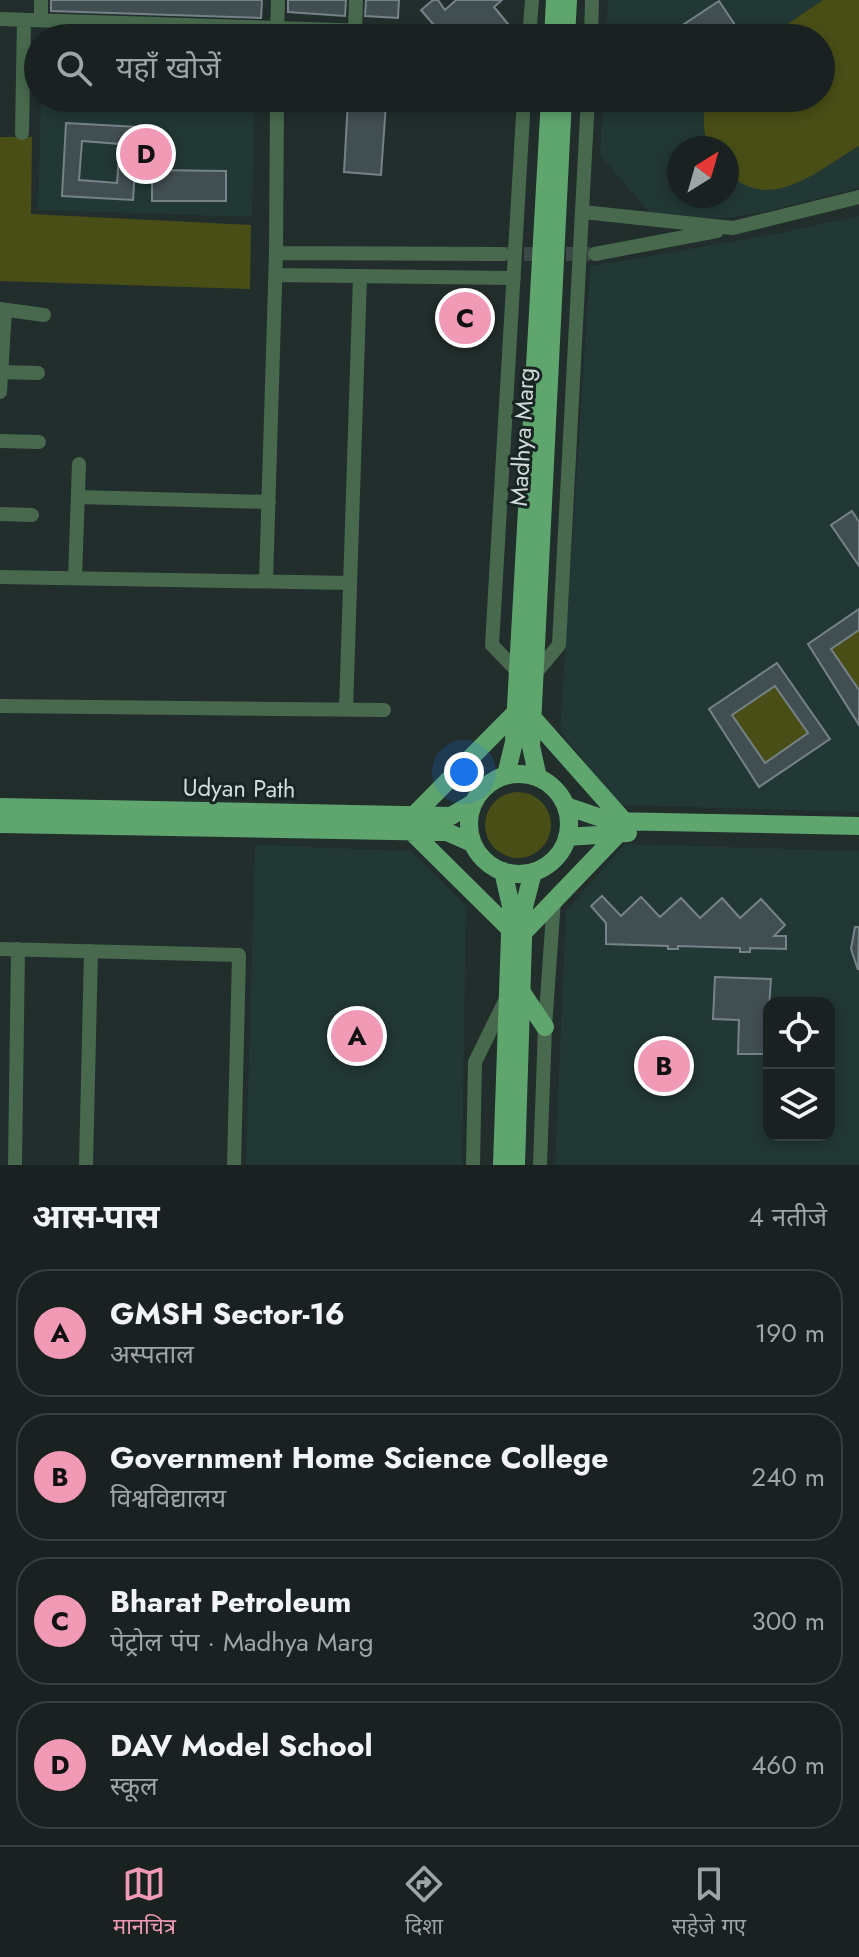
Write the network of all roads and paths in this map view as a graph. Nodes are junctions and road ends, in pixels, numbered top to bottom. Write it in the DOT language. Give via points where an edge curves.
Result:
graph roads {
  1 [pos="41,0"];
  2 [pos="278,0"];
  3 [pos="356,0"];
  4 [pos="532,0"];
  5 [pos="555,0"];
  6 [pos="568,0"];
  7 [pos="592,0"];
  8 [pos="0,19"];
  9 [pos="24,20"];
  10 [pos="41,20"];
  11 [pos="25,24"];
  12 [pos="114,24"];
  13 [pos="277,24"];
  14 [pos="355,24"];
  15 [pos="530,24"];
  16 [pos="554,24"];
  17 [pos="567,24"];
  18 [pos="591,24"];
  19 [pos="25,112"];
  20 [pos="277,112"];
  21 [pos="523,112"];
  22 [pos="549,112"];
  23 [pos="562,112"];
  24 [pos="587,112"];
  25 [pos="22,133"];
  26 [pos="859,197"];
  27 [pos="583,212"];
  28 [pos="733,228"];
  29 [pos="276,253"];
  30 [pos="502,254"];
  31 [pos="595,254"];
  32 [pos="276,275"];
  33 [pos="360,276"];
  34 [pos="514,278"];
  35 [pos="3,310"];
  36 [pos="44,315"];
  37 [pos="1,372"];
  38 [pos="38,373"];
  39 [pos="0,392"];
  40 [pos="0,441"];
  41 [pos="39,442"];
  42 [pos="79,464"];
  43 [pos="78,497"];
  44 [pos="269,502"];
  45 [pos="0,514"];
  46 [pos="32,515"];
  47 [pos="0,577"];
  48 [pos="75,578"];
  49 [pos="266,581"];
  50 [pos="350,583"];
  51 [pos="526,673"];
  52 [pos="0,706"];
  53 [pos="346,710"];
  54 [pos="384,710"];
  55 [pos="524,715"];
  56 [pos="506,775"];
  57 [pos="538,778"];
  58 [pos="473,803"];
  59 [pos="566,806"];
  60 [pos="0,807"];
  61 [pos="413,823"];
  62 [pos="0,824"];
  63 [pos="859,826"];
  64 [pos="621,827"];
  65 [pos="859,836"];
  66 [pos="567,837"];
  67 [pos="472,843"];
  68 [pos="503,871"];
  69 [pos="533,872"];
  70 [pos="554,900"];
  71 [pos="516,931"];
  72 [pos="0,949"];
  73 [pos="18,949"];
  74 [pos="91,951"];
  75 [pos="514,994"];
  76 [pos="545,1027"];
  77 [pos="15,1165"];
  78 [pos="86,1165"];
  79 [pos="234,1165"];
  80 [pos="473,1165"];
  81 [pos="502,1165"];
  82 [pos="516,1165"];
  83 [pos="540,1165"];
  1 -- 10 [label="street"];
  2 -- 13 [label="street"];
  3 -- 14 [label="street"];
  4 -- 15 [label="street"];
  5 -- 16 [label="main road"];
  6 -- 17 [label="main road"];
  7 -- 18 [label="street"];
  8 -- 9 [label="street"];
  9 -- 10 [label="street"];
  9 -- 11 [label="street"];
  10 -- 12 [label="street"];
  19 -- 25 [label="street"];
  20 -- 29 [label="street"];
  21 -- 34 [label="street"];
  22 -- 51 [label="main road, Madhya Marg"];
  23 -- 51 [label="main road, Madhya Marg"];
  24 -- 27 [label="street"];
  26 -- 28 [label="street"];
  27 -- 28 [label="street"];
  27 -- 51 [label="street" via="559,645"];
  28 -- 31 [label="street"];
  29 -- 30 [label="street"];
  29 -- 32 [label="street"];
  32 -- 33 [label="street"];
  32 -- 44 [label="street"];
  33 -- 34 [label="street"];
  33 -- 50 [label="street"];
  34 -- 51 [label="street" via="492,645"];
  35 -- 36 [label="street"];
  35 -- 37 [label="street"];
  37 -- 38 [label="street"];
  37 -- 39 [label="street"];
  40 -- 41 [label="street"];
  42 -- 43 [label="street"];
  43 -- 44 [label="street"];
  43 -- 48 [label="street"];
  44 -- 49 [label="street"];
  45 -- 46 [label="street"];
  47 -- 48 [label="street"];
  48 -- 49 [label="street"];
  49 -- 50 [label="street"];
  50 -- 53 [label="street"];
  51 -- 55 [label="main road, Madhya Marg"];
  52 -- 53 [label="street"];
  53 -- 54 [label="street"];
  55 -- 56 [label="main road, Madhya Marg"];
  55 -- 57 [label="main road, Madhya Marg"];
  55 -- 61 [label="main road"];
  55 -- 64 [label="main road"];
  56 -- 57 [label="main road"];
  56 -- 58 [label="main road" via="492,781"];
  57 -- 59 [label="main road" via="553,787"];
  58 -- 61 [label="main road, Udyan Path" via="451,816"];
  58 -- 67 [label="main road"];
  59 -- 64 [label="main road"];
  59 -- 66 [label="main road"];
  60 -- 61 [label="main road, Udyan Path"];
  61 -- 62 [label="main road, Udyan Path"];
  61 -- 67 [label="main road, Udyan Path"];
  61 -- 71 [label="main road"];
  63 -- 64 [label="main road"];
  64 -- 65 [label="main road"];
  64 -- 66 [label="main road"];
  64 -- 70 [label="main road"];
  66 -- 69 [label="main road" via="552,862"];
  67 -- 68 [label="main road"];
  68 -- 69 [label="main road"];
  68 -- 71 [label="main road"];
  69 -- 71 [label="main road"];
  70 -- 71 [label="main road"];
  70 -- 76 [label="street"];
  71 -- 75 [label="main road"];
  72 -- 73 [label="street"];
  73 -- 74 [label="street"];
  73 -- 77 [label="street"];
  74 -- 78 [label="street"];
  74 -- 79 [label="street" via="239,955"];
  75 -- 76 [label="main road"];
  75 -- 80 [label="street" via="475,1062"];
  75 -- 81 [label="main road"];
  75 -- 82 [label="main road"];
  76 -- 83 [label="street"];
}
